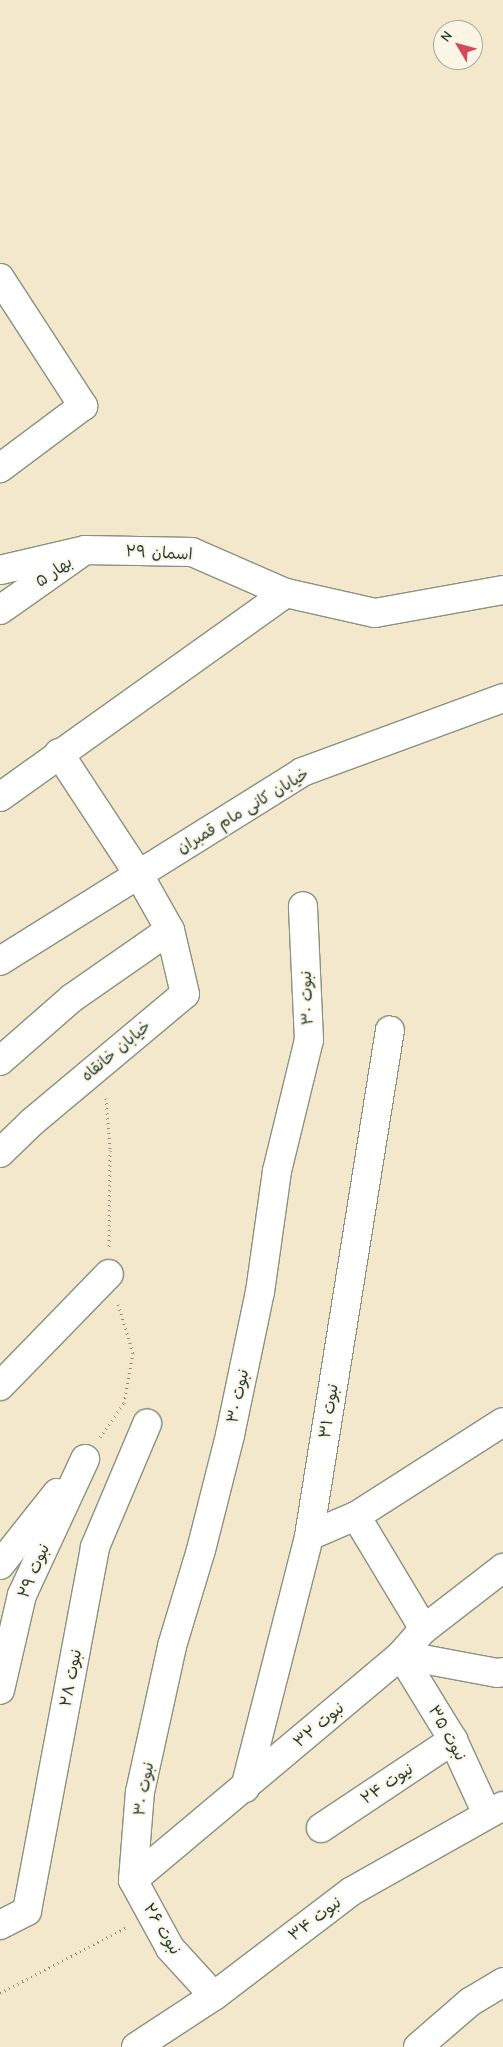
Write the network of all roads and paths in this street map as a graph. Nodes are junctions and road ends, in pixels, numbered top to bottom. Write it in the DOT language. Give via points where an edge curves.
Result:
graph roads {
  1 [pos="0,278"];
  2 [pos="0,468"];
  3 [pos="86,550"];
  4 [pos="0,570"];
  5 [pos="503,590"];
  6 [pos="286,593"];
  7 [pos="0,610"];
  8 [pos="503,698"];
  9 [pos="58,753"];
  10 [pos="0,797"];
  11 [pos="139,874"];
  12 [pos="303,906"];
  13 [pos="170,930"];
  14 [pos="0,961"];
  15 [pos="390,1030"];
  16 [pos="0,1061"];
  17 [pos="0,1153"];
  18 [pos="109,1274"];
  19 [pos="0,1386"];
  20 [pos="503,1422"];
  21 [pos="147,1424"];
  22 [pos="356,1516"];
  23 [pos="309,1536"];
  24 [pos="0,1565"];
  25 [pos="503,1568"];
  26 [pos="424,1629"];
  27 [pos="401,1655"];
  28 [pos="503,1672"];
  29 [pos="0,1690"];
  30 [pos="453,1740"];
  31 [pos="245,1788"];
  32 [pos="495,1810"];
  33 [pos="321,1828"];
  34 [pos="133,1880"];
  35 [pos="152,1914"];
  36 [pos="0,1925"];
  37 [pos="503,1982"];
  38 [pos="0,1993"];
  39 [pos="214,1996"];
  40 [pos="136,2047"];
  41 [pos="418,2047"];
  1 -- 2 [label="street" via="83,406"];
  3 -- 4 [label="street, بهار ۵"];
  3 -- 6 [label="street, اسمان ۲۹" via="192,552"];
  3 -- 7 [label="street, بهار ۵"];
  5 -- 6 [label="street, اسمان ۲۹" via="375,613"];
  6 -- 9 [label="street"];
  8 -- 11 [label="street, خیابان کانی مام قمبران" via="302,772"];
  9 -- 10 [label="street"];
  9 -- 11 [label="street"];
  11 -- 13 [label="street"];
  11 -- 14 [label="street, خیابان کانی مام قمبران"];
  12 -- 34 [label="street, نبوت ۳۰" via="309,1040 276,1171 260,1292 230,1435 201,1550 172,1646 140,1792"];
  13 -- 16 [label="street" via="72,998"];
  13 -- 17 [label="street, خیابان خانقاه" via="185,994 32,1122"];
  15 -- 23 [label="street, نبوت ۳۱"];
  18 -- 19 [label="street"];
  20 -- 22 [label="street"];
  21 -- 36 [label="street, نبوت ۲۸" via="95,1547 27,1911"];
  22 -- 23 [label="street"];
  22 -- 26 [label="street"];
  23 -- 31 [label="street, نبوت ۳۱"];
  24 -- 29 [label="street, نبوت ۲۹" via="85,1459 22,1595"];
  25 -- 26 [label="street, نبوت ۳۲"];
  26 -- 27 [label="street, نبوت ۳۲"];
  27 -- 28 [label="street"];
  27 -- 30 [label="street, نبوت ۳۵"];
  27 -- 31 [label="street, نبوت ۳۲"];
  30 -- 32 [label="street, نبوت ۳۵"];
  30 -- 33 [label="street, نیوت ۲۴"];
  31 -- 34 [label="street, نبوت ۳۲"];
  32 -- 39 [label="street, نبوت ۳۴" via="352,1891"];
  34 -- 35 [label="street, نبوت ۲۶"];
  35 -- 38 [label="path"];
  35 -- 39 [label="street, نبوت ۲۶" via="170,1948"];
  37 -- 41 [label="street" via="470,2002"];
  39 -- 40 [label="street, نبوت ۳۴"];
}
